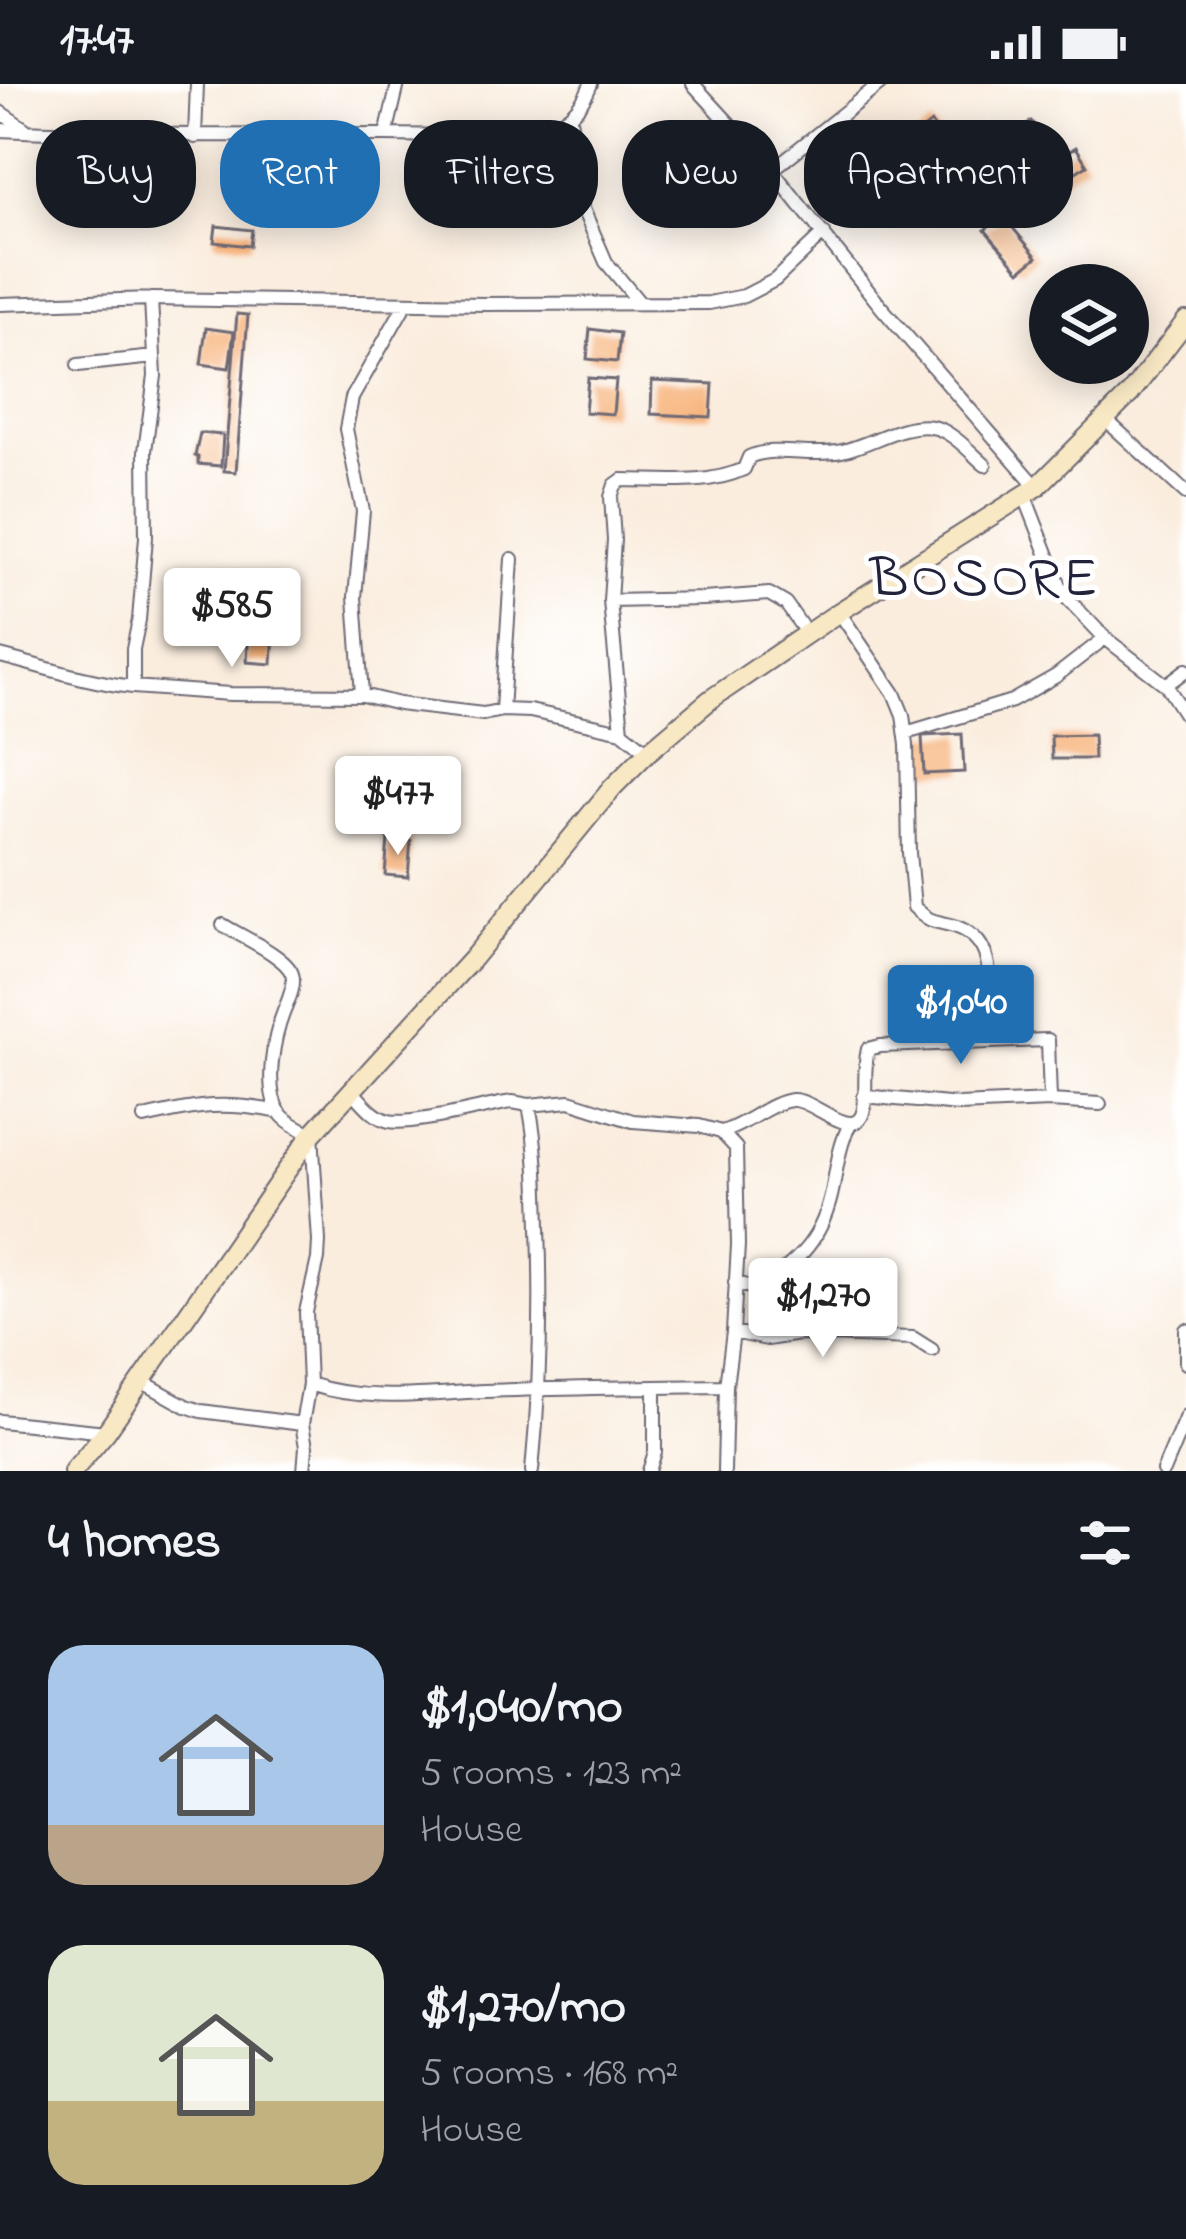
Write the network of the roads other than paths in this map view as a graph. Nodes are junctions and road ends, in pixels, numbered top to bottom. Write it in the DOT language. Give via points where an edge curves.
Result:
graph roads {
  1 [pos="197,84"];
  2 [pos="398,84"];
  3 [pos="591,84"];
  4 [pos="693,84"];
  5 [pos="880,84"];
  6 [pos="0,112"];
  7 [pos="570,118"];
  8 [pos="196,120"];
  9 [pos="726,120"];
  10 [pos="0,130"];
  11 [pos="26,130"];
  12 [pos="36,130"];
  13 [pos="386,135"];
  14 [pos="196,137"];
  15 [pos="780,164"];
  16 [pos="780,180"];
  17 [pos="824,233"];
  18 [pos="151,299"];
  19 [pos="639,302"];
  20 [pos="406,303"];
  21 [pos="0,304"];
  22 [pos="1186,321"];
  23 [pos="154,357"];
  24 [pos="78,365"];
  25 [pos="1106,420"];
  26 [pos="985,465"];
  27 [pos="1030,491"];
  28 [pos="1186,493"];
  29 [pos="512,559"];
  30 [pos="610,601"];
  31 [pos="839,612"];
  32 [pos="807,634"];
  33 [pos="1105,638"];
  34 [pos="0,656"];
  35 [pos="1186,670"];
  36 [pos="1166,686"];
  37 [pos="133,687"];
  38 [pos="362,695"];
  39 [pos="502,710"];
  40 [pos="1186,716"];
  41 [pos="622,731"];
  42 [pos="906,733"];
  43 [pos="648,752"];
  44 [pos="223,926"];
  45 [pos="982,1041"];
  46 [pos="352,1091"];
  47 [pos="864,1096"];
  48 [pos="1050,1101"];
  49 [pos="1100,1104"];
  50 [pos="530,1105"];
  51 [pos="280,1112"];
  52 [pos="144,1118"];
  53 [pos="850,1124"];
  54 [pos="722,1132"];
  55 [pos="312,1134"];
  56 [pos="735,1282"];
  57 [pos="1186,1330"];
  58 [pos="734,1332"];
  59 [pos="932,1350"];
  60 [pos="1186,1363"];
  61 [pos="141,1381"];
  62 [pos="309,1384"];
  63 [pos="726,1386"];
  64 [pos="656,1388"];
  65 [pos="539,1390"];
  66 [pos="1186,1416"];
  67 [pos="0,1420"];
  68 [pos="302,1424"];
  69 [pos="106,1432"];
  70 [pos="74,1471"];
  71 [pos="304,1471"];
  72 [pos="532,1471"];
  73 [pos="649,1471"];
  74 [pos="724,1471"];
  75 [pos="1163,1471"];
  1 -- 8 [label="street"];
  2 -- 13 [label="street"];
  3 -- 7 [label="street"];
  4 -- 9 [label="street"];
  5 -- 15 [label="street"];
  6 -- 11 [label="street"];
  7 -- 13 [label="street" via="482,137"];
  7 -- 19 [label="street" via="584,209 606,262"];
  10 -- 11 [label="street"];
  11 -- 12 [label="street"];
  13 -- 14 [label="street"];
  16 -- 17 [label="street"];
  17 -- 19 [label="street" via="775,280 744,296"];
  17 -- 27 [label="street"];
  18 -- 20 [label="street"];
  18 -- 21 [label="street"];
  18 -- 23 [label="street"];
  19 -- 20 [label="street"];
  20 -- 38 [label="street" via="352,398 346,429 363,511 355,597"];
  22 -- 25 [label="street"];
  23 -- 24 [label="street"];
  23 -- 37 [label="street"];
  25 -- 27 [label="street"];
  25 -- 28 [label="street"];
  26 -- 30 [label="street" via="943,430 926,426 832,453 758,453 729,476 622,480 611,497"];
  27 -- 31 [label="street"];
  27 -- 33 [label="street" via="1063,594"];
  29 -- 39 [label="street"];
  30 -- 32 [label="street" via="769,594 787,604"];
  30 -- 41 [label="street"];
  31 -- 32 [label="street"];
  31 -- 42 [label="street" via="894,692"];
  32 -- 43 [label="street"];
  33 -- 36 [label="street"];
  33 -- 42 [label="street" via="1012,701"];
  34 -- 37 [label="street"];
  35 -- 36 [label="street"];
  36 -- 40 [label="street"];
  37 -- 38 [label="street"];
  38 -- 39 [label="street" via="483,714"];
  39 -- 41 [label="street"];
  41 -- 43 [label="street"];
  42 -- 45 [label="street" via="914,907 983,946 991,967"];
  43 -- 46 [label="street"];
  44 -- 51 [label="street" via="282,960 292,975 271,1058"];
  45 -- 47 [label="street" via="868,1049"];
  45 -- 48 [label="street" via="1048,1040"];
  46 -- 50 [label="street" via="387,1121"];
  46 -- 55 [label="street"];
  47 -- 48 [label="street" via="959,1105"];
  47 -- 53 [label="street" via="859,1120"];
  48 -- 49 [label="street"];
  50 -- 54 [label="street" via="570,1100 633,1120"];
  50 -- 65 [label="street"];
  51 -- 52 [label="street" via="222,1104"];
  51 -- 55 [label="street"];
  53 -- 54 [label="street" via="796,1099"];
  53 -- 56 [label="street" via="812,1244 758,1290"];
  54 -- 56 [label="street" via="736,1148"];
  55 -- 61 [label="street"];
  55 -- 62 [label="street" via="319,1259 306,1312"];
  56 -- 58 [label="street"];
  57 -- 60 [label="street"];
  58 -- 59 [label="street" via="913,1338"];
  58 -- 63 [label="street"];
  61 -- 68 [label="street" via="201,1411"];
  61 -- 69 [label="street"];
  62 -- 65 [label="street" via="415,1396"];
  62 -- 68 [label="street"];
  63 -- 64 [label="street"];
  63 -- 74 [label="street"];
  64 -- 65 [label="street"];
  64 -- 73 [label="street"];
  65 -- 72 [label="street"];
  66 -- 75 [label="street"];
  67 -- 69 [label="street"];
  68 -- 71 [label="street"];
  69 -- 70 [label="street"];
}
